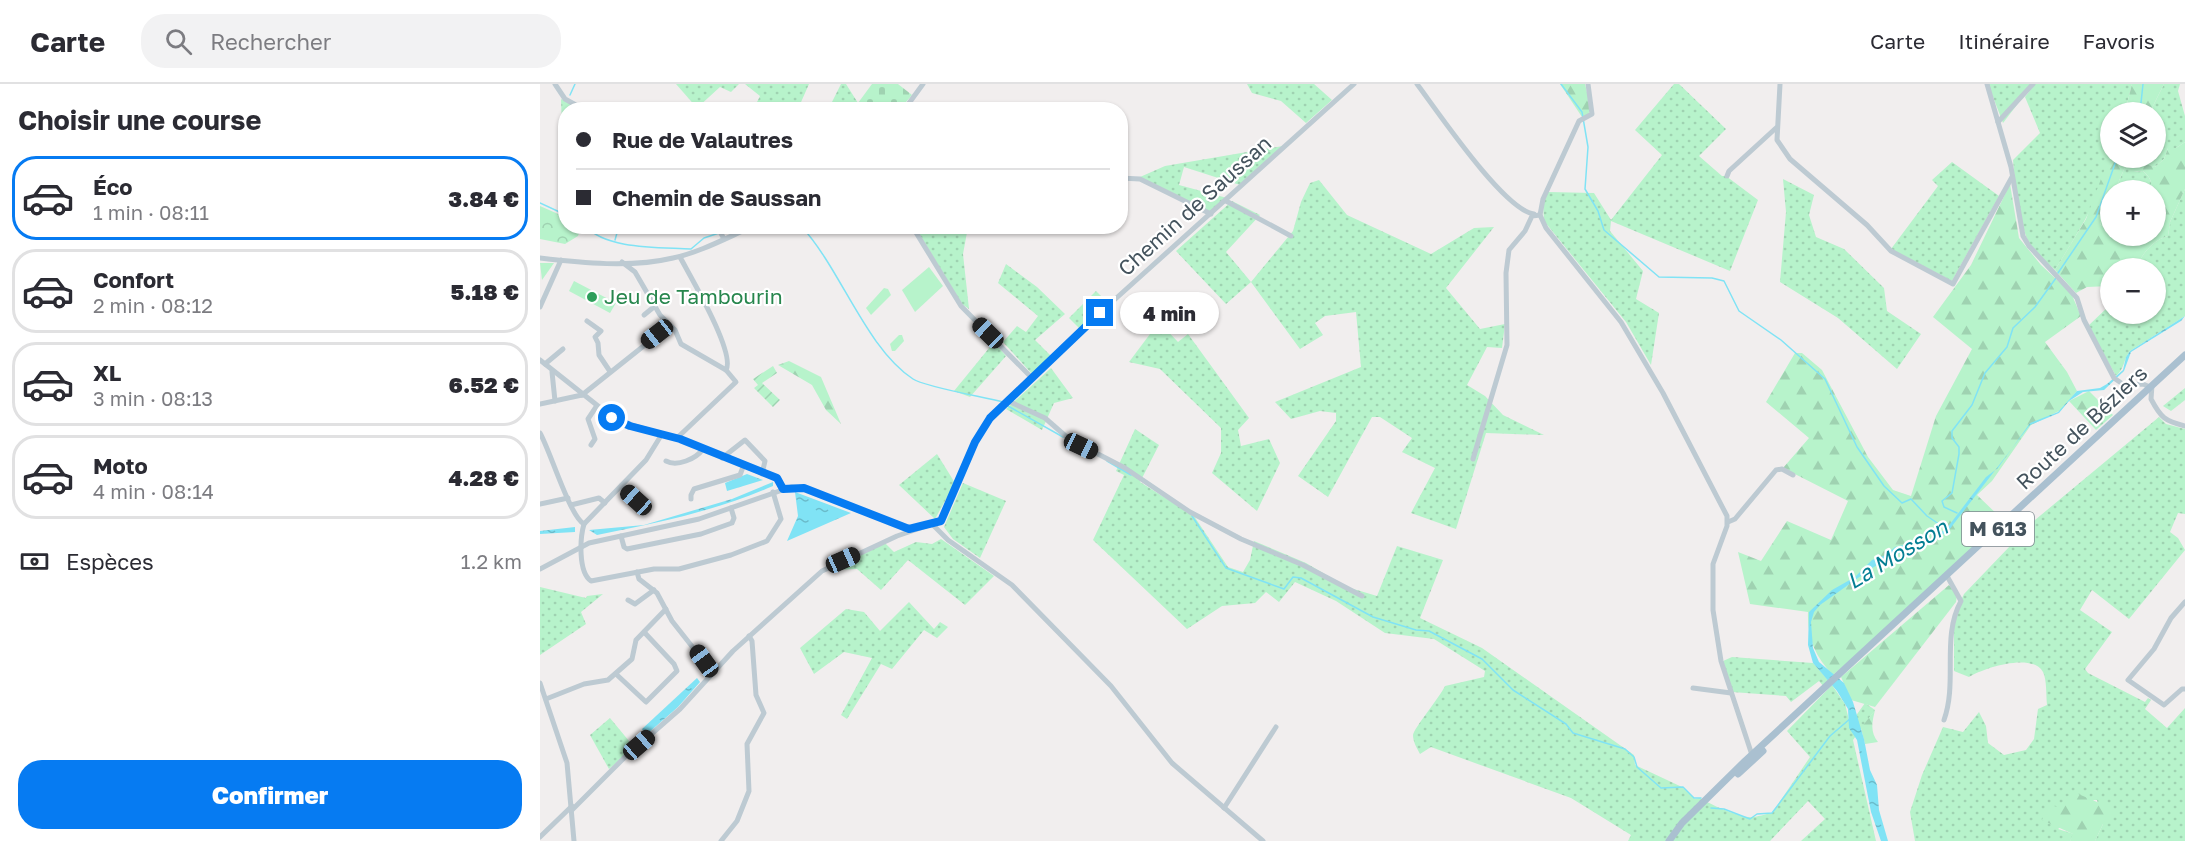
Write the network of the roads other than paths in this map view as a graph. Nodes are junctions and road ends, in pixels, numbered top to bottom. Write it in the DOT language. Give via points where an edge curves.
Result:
graph roads {
  1 [pos="555,84"];
  2 [pos="923,84"];
  3 [pos="1354,84"];
  4 [pos="1417,84"];
  5 [pos="1588,84"];
  6 [pos="1780,84"];
  7 [pos="1987,84"];
  8 [pos="2033,84"];
  9 [pos="570,102"];
  10 [pos="910,102"];
  11 [pos="1998,122"];
  12 [pos="1776,128"];
  13 [pos="1727,176"];
  14 [pos="2012,177"];
  15 [pos="1128,178"];
  16 [pos="1226,201"];
  17 [pos="1211,214"];
  18 [pos="1537,214"];
  19 [pos="721,234"];
  20 [pos="736,234"];
  21 [pos="917,234"];
  22 [pos="1291,236"];
  23 [pos="724,239"];
  24 [pos="680,256"];
  25 [pos="540,258"];
  26 [pos="561,260"];
  27 [pos="622,262"];
  28 [pos="655,306"];
  29 [pos="540,307"];
  30 [pos="644,315"];
  31 [pos="587,321"];
  32 [pos="670,325"];
  33 [pos="563,349"];
  34 [pos="2185,355"];
  35 [pos="542,362"];
  36 [pos="609,370"];
  37 [pos="726,370"];
  38 [pos="552,372"];
  39 [pos="1032,377"];
  40 [pos="2151,386"];
  41 [pos="582,394"];
  42 [pos="555,401"];
  43 [pos="1008,401"];
  44 [pos="540,404"];
  45 [pos="596,407"];
  46 [pos="2185,426"];
  47 [pos="540,433"];
  48 [pos="662,434"];
  49 [pos="677,438"];
  50 [pos="591,445"];
  51 [pos="703,449"];
  52 [pos="722,458"];
  53 [pos="1473,459"];
  54 [pos="666,461"];
  55 [pos="743,467"];
  56 [pos="762,474"];
  57 [pos="1793,475"];
  58 [pos="621,486"];
  59 [pos="783,489"];
  60 [pos="773,492"];
  61 [pos="568,498"];
  62 [pos="692,499"];
  63 [pos="643,500"];
  64 [pos="605,503"];
  65 [pos="540,504"];
  66 [pos="571,505"];
  67 [pos="731,508"];
  68 [pos="699,519"];
  69 [pos="1728,522"];
  70 [pos="586,523"];
  71 [pos="936,524"];
  72 [pos="909,529"];
  73 [pos="704,534"];
  74 [pos="621,536"];
  75 [pos="582,545"];
  76 [pos="540,569"];
  77 [pos="636,572"];
  78 [pos="1947,576"];
  79 [pos="654,590"];
  80 [pos="1362,596"];
  81 [pos="628,600"];
  82 [pos="2185,602"];
  83 [pos="666,609"];
  84 [pos="644,632"];
  85 [pos="749,636"];
  86 [pos="713,673"];
  87 [pos="616,674"];
  88 [pos="540,683"];
  89 [pos="1693,688"];
  90 [pos="2185,689"];
  91 [pos="1731,693"];
  92 [pos="2177,693"];
  93 [pos="2185,697"];
  94 [pos="546,699"];
  95 [pos="1797,714"];
  96 [pos="1944,720"];
  97 [pos="1276,728"];
  98 [pos="1745,736"];
  99 [pos="1768,741"];
  100 [pos="1752,756"];
  101 [pos="572,808"];
  102 [pos="1224,808"];
  103 [pos="1680,827"];
  104 [pos="540,837"];
  105 [pos="574,841"];
  106 [pos="721,841"];
  107 [pos="1263,841"];
  108 [pos="1669,841"];
  1 -- 9 [label="street"];
  2 -- 10 [label="street"];
  3 -- 16 [label="street, Chemin de Saussan"];
  4 -- 18 [label="street" via="1500,191 1522,211"];
  5 -- 18 [label="street" via="1593,110 1584,119"];
  6 -- 12 [label="street"];
  7 -- 11 [label="street"];
  8 -- 11 [label="street"];
  11 -- 14 [label="street"];
  12 -- 13 [label="street"];
  12 -- 14 [label="street" via="1778,144 1790,159 1867,225 1891,251 1953,284"];
  14 -- 40 [label="street" via="2023,236 2077,298 2084,320 2115,379 2124,385"];
  15 -- 17 [label="street" via="1140,179"];
  16 -- 17 [label="street, Chemin de Saussan"];
  16 -- 22 [label="street"];
  17 -- 39 [label="street, Chemin de Saussan"];
  18 -- 53 [label="street" via="1509,250 1507,345"];
  18 -- 69 [label="street" via="1621,322 1663,393"];
  19 -- 23 [label="street"];
  20 -- 23 [label="street"];
  21 -- 39 [label="street" via="961,306"];
  23 -- 24 [label="street"];
  24 -- 27 [label="street"];
  24 -- 37 [label="street" via="716,326 728,363"];
  25 -- 26 [label="street"];
  26 -- 27 [label="street"];
  26 -- 29 [label="street"];
  27 -- 28 [label="street" via="635,272"];
  28 -- 30 [label="street"];
  28 -- 32 [label="street"];
  31 -- 36 [label="street" via="601,331 595,338 599,355"];
  32 -- 36 [label="street"];
  32 -- 37 [label="street" via="681,344"];
  33 -- 35 [label="street"];
  34 -- 40 [label="main road, Route de Béziers / M 613"];
  35 -- 38 [label="street"];
  36 -- 41 [label="street"];
  37 -- 49 [label="street" via="736,382"];
  38 -- 41 [label="street"];
  38 -- 42 [label="street"];
  39 -- 43 [label="street, Chemin de Saussan"];
  40 -- 46 [label="street" via="2151,399 2166,420"];
  40 -- 78 [label="main road, Route de Béziers / M 613"];
  41 -- 42 [label="street"];
  41 -- 45 [label="street"];
  42 -- 44 [label="street"];
  43 -- 71 [label="street, Chemin de Saussan" via="982,429 944,518"];
  43 -- 80 [label="street" via="1045,418 1069,439 1125,468 1191,512"];
  45 -- 48 [label="street" via="623,424"];
  45 -- 50 [label="street" via="588,419 595,440"];
  47 -- 61 [label="street"];
  48 -- 49 [label="street"];
  48 -- 58 [label="street" via="651,454"];
  49 -- 51 [label="street"];
  51 -- 52 [label="street"];
  51 -- 54 [label="street" via="699,455 678,464"];
  52 -- 55 [label="street"];
  52 -- 56 [label="street" via="745,440 765,461"];
  55 -- 56 [label="street"];
  55 -- 62 [label="street" via="740,475 694,489"];
  56 -- 59 [label="street" via="777,478"];
  57 -- 69 [label="street" via="1776,470 1735,519"];
  58 -- 63 [label="street" via="636,500"];
  58 -- 64 [label="street"];
  59 -- 60 [label="street"];
  59 -- 72 [label="street" via="804,488"];
  60 -- 67 [label="street"];
  60 -- 77 [label="street" via="782,519 767,541 679,569"];
  61 -- 65 [label="street"];
  61 -- 66 [label="street"];
  64 -- 66 [label="street" via="599,498"];
  64 -- 70 [label="street"];
  66 -- 70 [label="street" via="579,521"];
  67 -- 68 [label="street"];
  67 -- 73 [label="street" via="732,523"];
  68 -- 73 [label="street"];
  68 -- 74 [label="street"];
  69 -- 91 [label="street" via="1711,580 1717,641"];
  70 -- 75 [label="street"];
  71 -- 72 [label="street"];
  71 -- 102 [label="street" via="1028,601 1111,686 1172,762"];
  72 -- 85 [label="street" via="822,571"];
  73 -- 74 [label="street" via="627,549"];
  74 -- 75 [label="street"];
  75 -- 76 [label="street"];
  75 -- 77 [label="street" via="588,580"];
  77 -- 79 [label="street"];
  78 -- 95 [label="main road, Route de Béziers / M 613"];
  78 -- 96 [label="street" via="1961,601 1950,636"];
  79 -- 81 [label="street" via="635,604"];
  79 -- 83 [label="street"];
  82 -- 92 [label="street" via="2128,680 2164,705"];
  83 -- 84 [label="street"];
  83 -- 86 [label="street"];
  84 -- 87 [label="street" via="635,642 632,659"];
  84 -- 87 [label="street" via="674,664 676,673 646,702"];
  85 -- 86 [label="street"];
  85 -- 106 [label="street" via="756,695 764,713 747,744 748,791 737,821"];
  86 -- 101 [label="street" via="680,709"];
  87 -- 94 [label="street" via="606,681 584,684"];
  88 -- 94 [label="street"];
  89 -- 91 [label="street"];
  90 -- 92 [label="street"];
  91 -- 98 [label="street"];
  92 -- 93 [label="street"];
  94 -- 101 [label="street" via="567,763"];
  95 -- 99 [label="main road, M 613"];
  95 -- 100 [label="main road, M 613"];
  97 -- 102 [label="street"];
  98 -- 99 [label="street" via="1755,747"];
  98 -- 100 [label="street"];
  99 -- 100 [label="main road, M 613"];
  100 -- 103 [label="main road, M 613"];
  100 -- 103 [label="main road, M 613"];
  101 -- 104 [label="street"];
  101 -- 105 [label="street"];
  102 -- 107 [label="street"];
  103 -- 108 [label="main road, M 613"];
}
